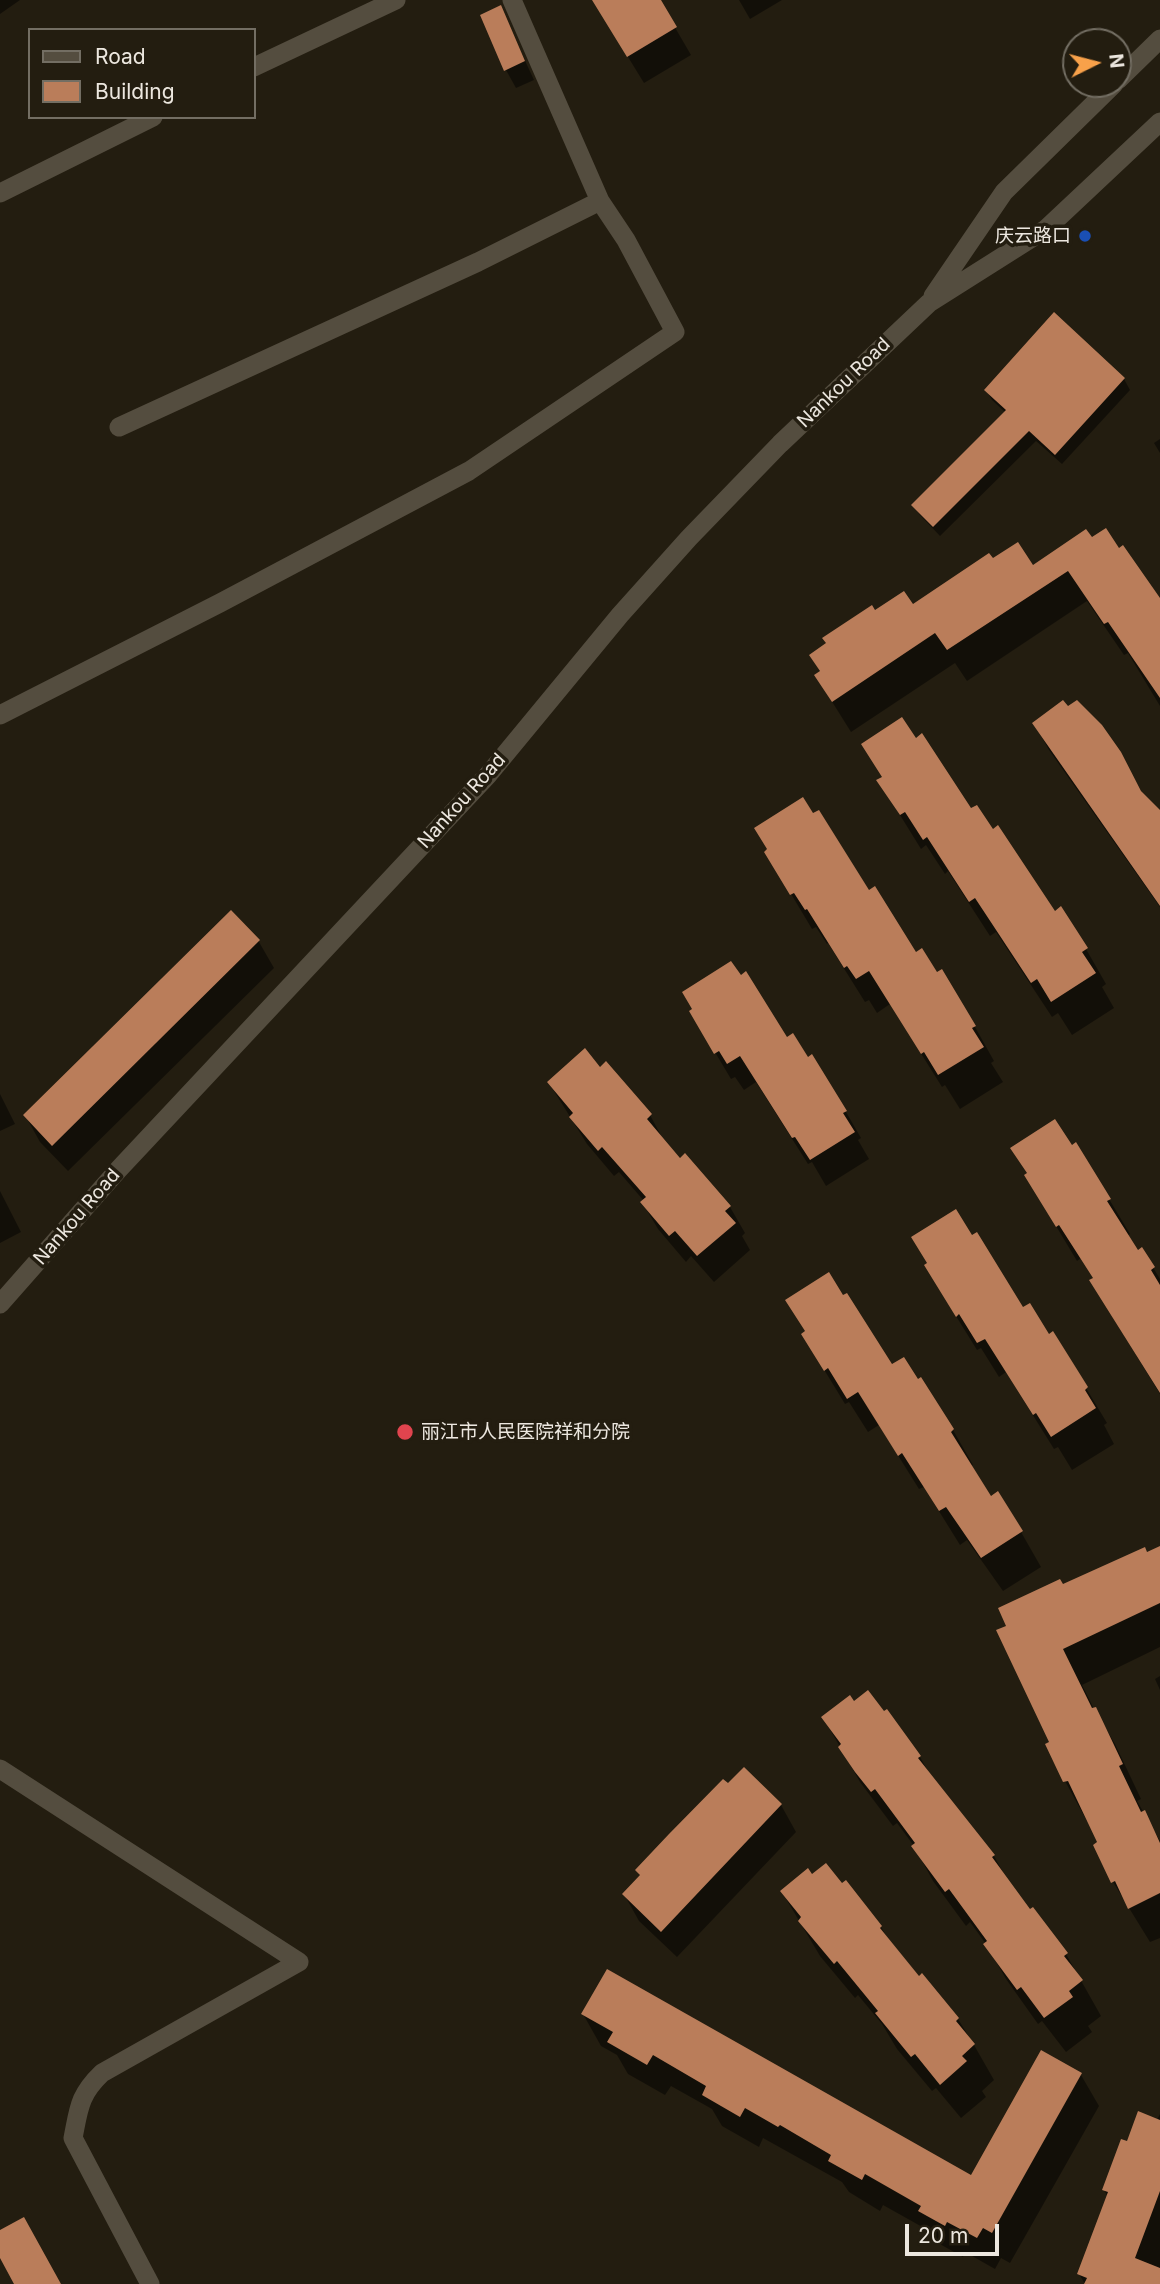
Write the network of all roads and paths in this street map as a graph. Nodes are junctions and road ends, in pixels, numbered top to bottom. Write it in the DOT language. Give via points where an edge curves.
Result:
graph roads {
  1 [pos="396,0"];
  2 [pos="512,0"];
  3 [pos="1160,38"];
  4 [pos="256,66"];
  5 [pos="1132,66"];
  6 [pos="1100,98"];
  7 [pos="149,119"];
  8 [pos="1160,122"];
  9 [pos="0,193"];
  10 [pos="600,201"];
  11 [pos="929,303"];
  12 [pos="119,426"];
  13 [pos="0,715"];
  14 [pos="0,1304"];
  15 [pos="0,1769"];
  16 [pos="150,2284"];
  1 -- 4 [label="street"];
  2 -- 10 [label="street"];
  3 -- 5 [label="street"];
  6 -- 11 [label="street, Nankou Road" via="1004,192"];
  7 -- 9 [label="street"];
  8 -- 11 [label="street, Nankou Road" via="1046,229"];
  10 -- 12 [label="street" via="478,262"];
  10 -- 13 [label="street" via="675,332 469,471"];
  11 -- 14 [label="street, Nankou Road" via="689,538 488,775 119,1169"];
  15 -- 16 [label="street" via="299,1962 102,2073 82,2097 73,2138"];
}
